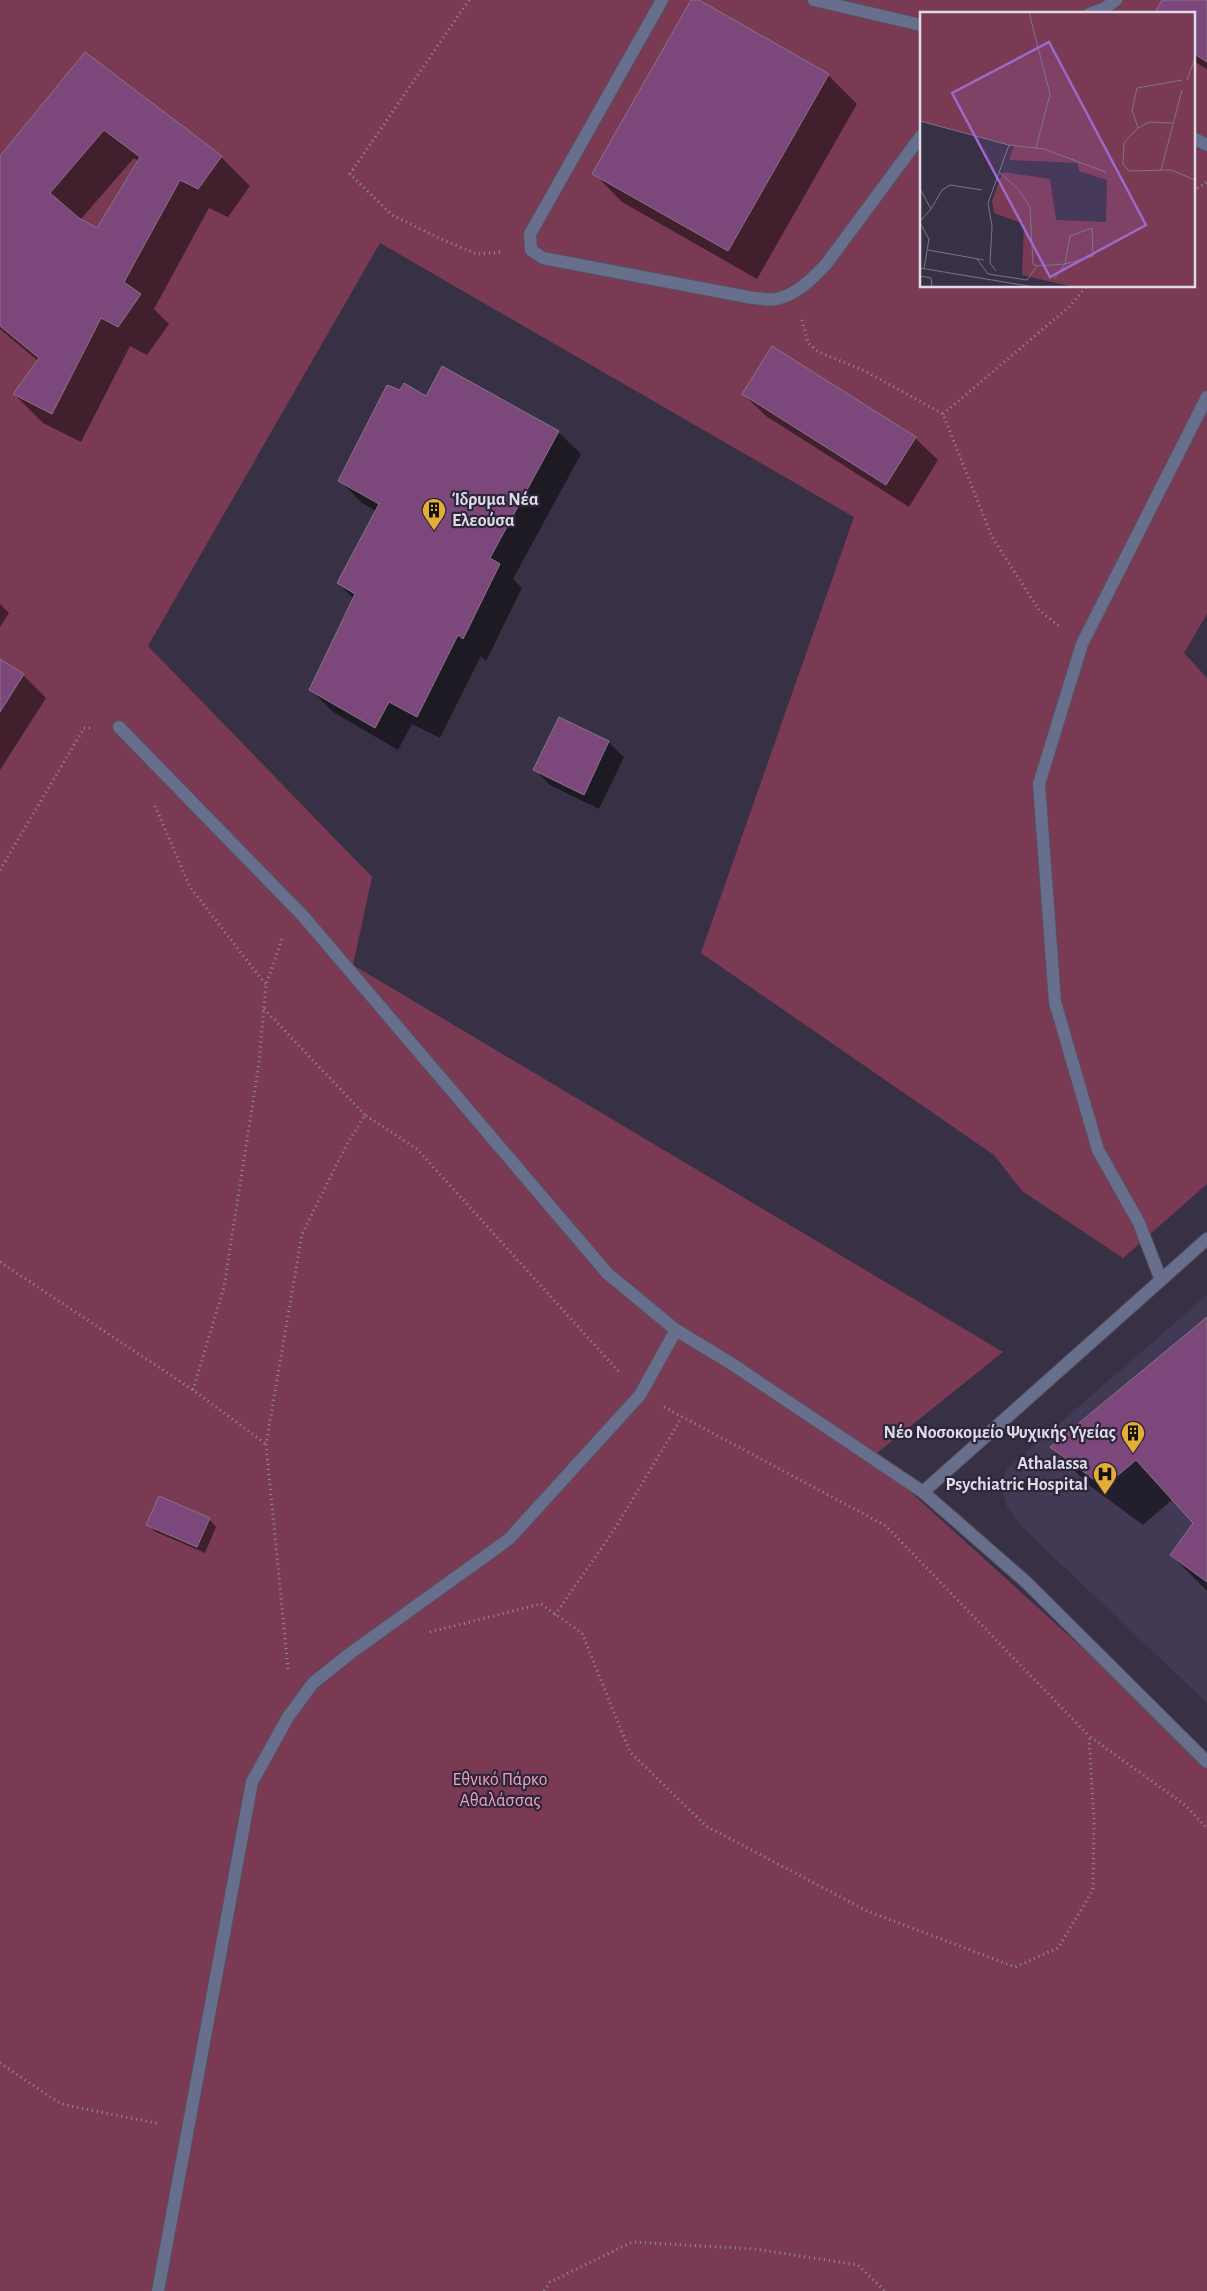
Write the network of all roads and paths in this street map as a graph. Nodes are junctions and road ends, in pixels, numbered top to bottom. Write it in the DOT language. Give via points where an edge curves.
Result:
graph roads {
  1 [pos="468,0"];
  2 [pos="662,0"];
  3 [pos="814,0"];
  4 [pos="1116,0"];
  5 [pos="1094,12"];
  6 [pos="920,25"];
  7 [pos="920,137"];
  8 [pos="1194,138"];
  9 [pos="1207,144"];
  10 [pos="1207,182"];
  11 [pos="1194,190"];
  12 [pos="531,250"];
  13 [pos="1086,288"];
  14 [pos="795,292"];
  15 [pos="1207,398"];
  16 [pos="943,414"];
  17 [pos="1082,644"];
  18 [pos="119,726"];
  19 [pos="155,805"];
  20 [pos="0,870"];
  21 [pos="304,917"];
  22 [pos="266,985"];
  23 [pos="264,1009"];
  24 [pos="365,1115"];
  25 [pos="1207,1239"];
  26 [pos="0,1262"];
  27 [pos="1161,1280"];
  28 [pos="676,1330"];
  29 [pos="193,1390"];
  30 [pos="640,1395"];
  31 [pos="682,1417"];
  32 [pos="266,1444"];
  33 [pos="923,1492"];
  34 [pos="555,1615"];
  35 [pos="427,1633"];
  36 [pos="288,1717"];
  37 [pos="1089,1736"];
  38 [pos="1207,1762"];
  39 [pos="1207,1828"];
  40 [pos="0,2063"];
  41 [pos="189,2130"];
  42 [pos="158,2291"];
  43 [pos="544,2291"];
  44 [pos="884,2291"];
  1 -- 12 [label="path" via="350,174 392,215 443,240 477,254"];
  2 -- 12 [label="street" via="530,234"];
  3 -- 6 [label="street"];
  4 -- 5 [label="street"];
  7 -- 14 [label="street" via="826,263"];
  8 -- 9 [label="street"];
  10 -- 11 [label="path"];
  12 -- 14 [label="street" via="543,258 753,298 776,300"];
  13 -- 16 [label="path" via="1069,307"];
  14 -- 16 [label="path" via="808,343 819,352 865,371"];
  15 -- 17 [label="street"];
  16 -- 17 [label="path" via="992,537 1039,610"];
  17 -- 27 [label="street" via="1039,784 1055,1002 1098,1150 1139,1223"];
  18 -- 20 [label="path" via="84,728"];
  18 -- 21 [label="street"];
  19 -- 22 [label="path" via="190,887"];
  21 -- 22 [label="path" via="283,935"];
  21 -- 28 [label="street" via="608,1273"];
  22 -- 23 [label="path"];
  23 -- 24 [label="path"];
  23 -- 29 [label="path" via="259,1064 224,1287"];
  24 -- 30 [label="path" via="417,1149"];
  24 -- 32 [label="path" via="302,1234"];
  25 -- 27 [label="street"];
  26 -- 29 [label="path"];
  27 -- 33 [label="street"];
  28 -- 30 [label="street"];
  28 -- 33 [label="street"];
  29 -- 32 [label="path"];
  30 -- 31 [label="path"];
  30 -- 36 [label="street" via="509,1539 313,1683"];
  31 -- 34 [label="path" via="614,1530"];
  31 -- 37 [label="path" via="886,1526"];
  32 -- 36 [label="path" via="287,1657"];
  33 -- 38 [label="street" via="1026,1582"];
  34 -- 35 [label="path" via="541,1604"];
  34 -- 37 [label="path" via="582,1633 630,1752 706,1826 867,1911 1015,1967 1058,1948 1093,1890 1094,1822"];
  36 -- 41 [label="street" via="252,1782"];
  37 -- 39 [label="path" via="1185,1805"];
  40 -- 41 [label="path" via="60,2104"];
  41 -- 42 [label="street"];
  43 -- 44 [label="path" via="550,2282 632,2242 755,2249 858,2265"];
}
